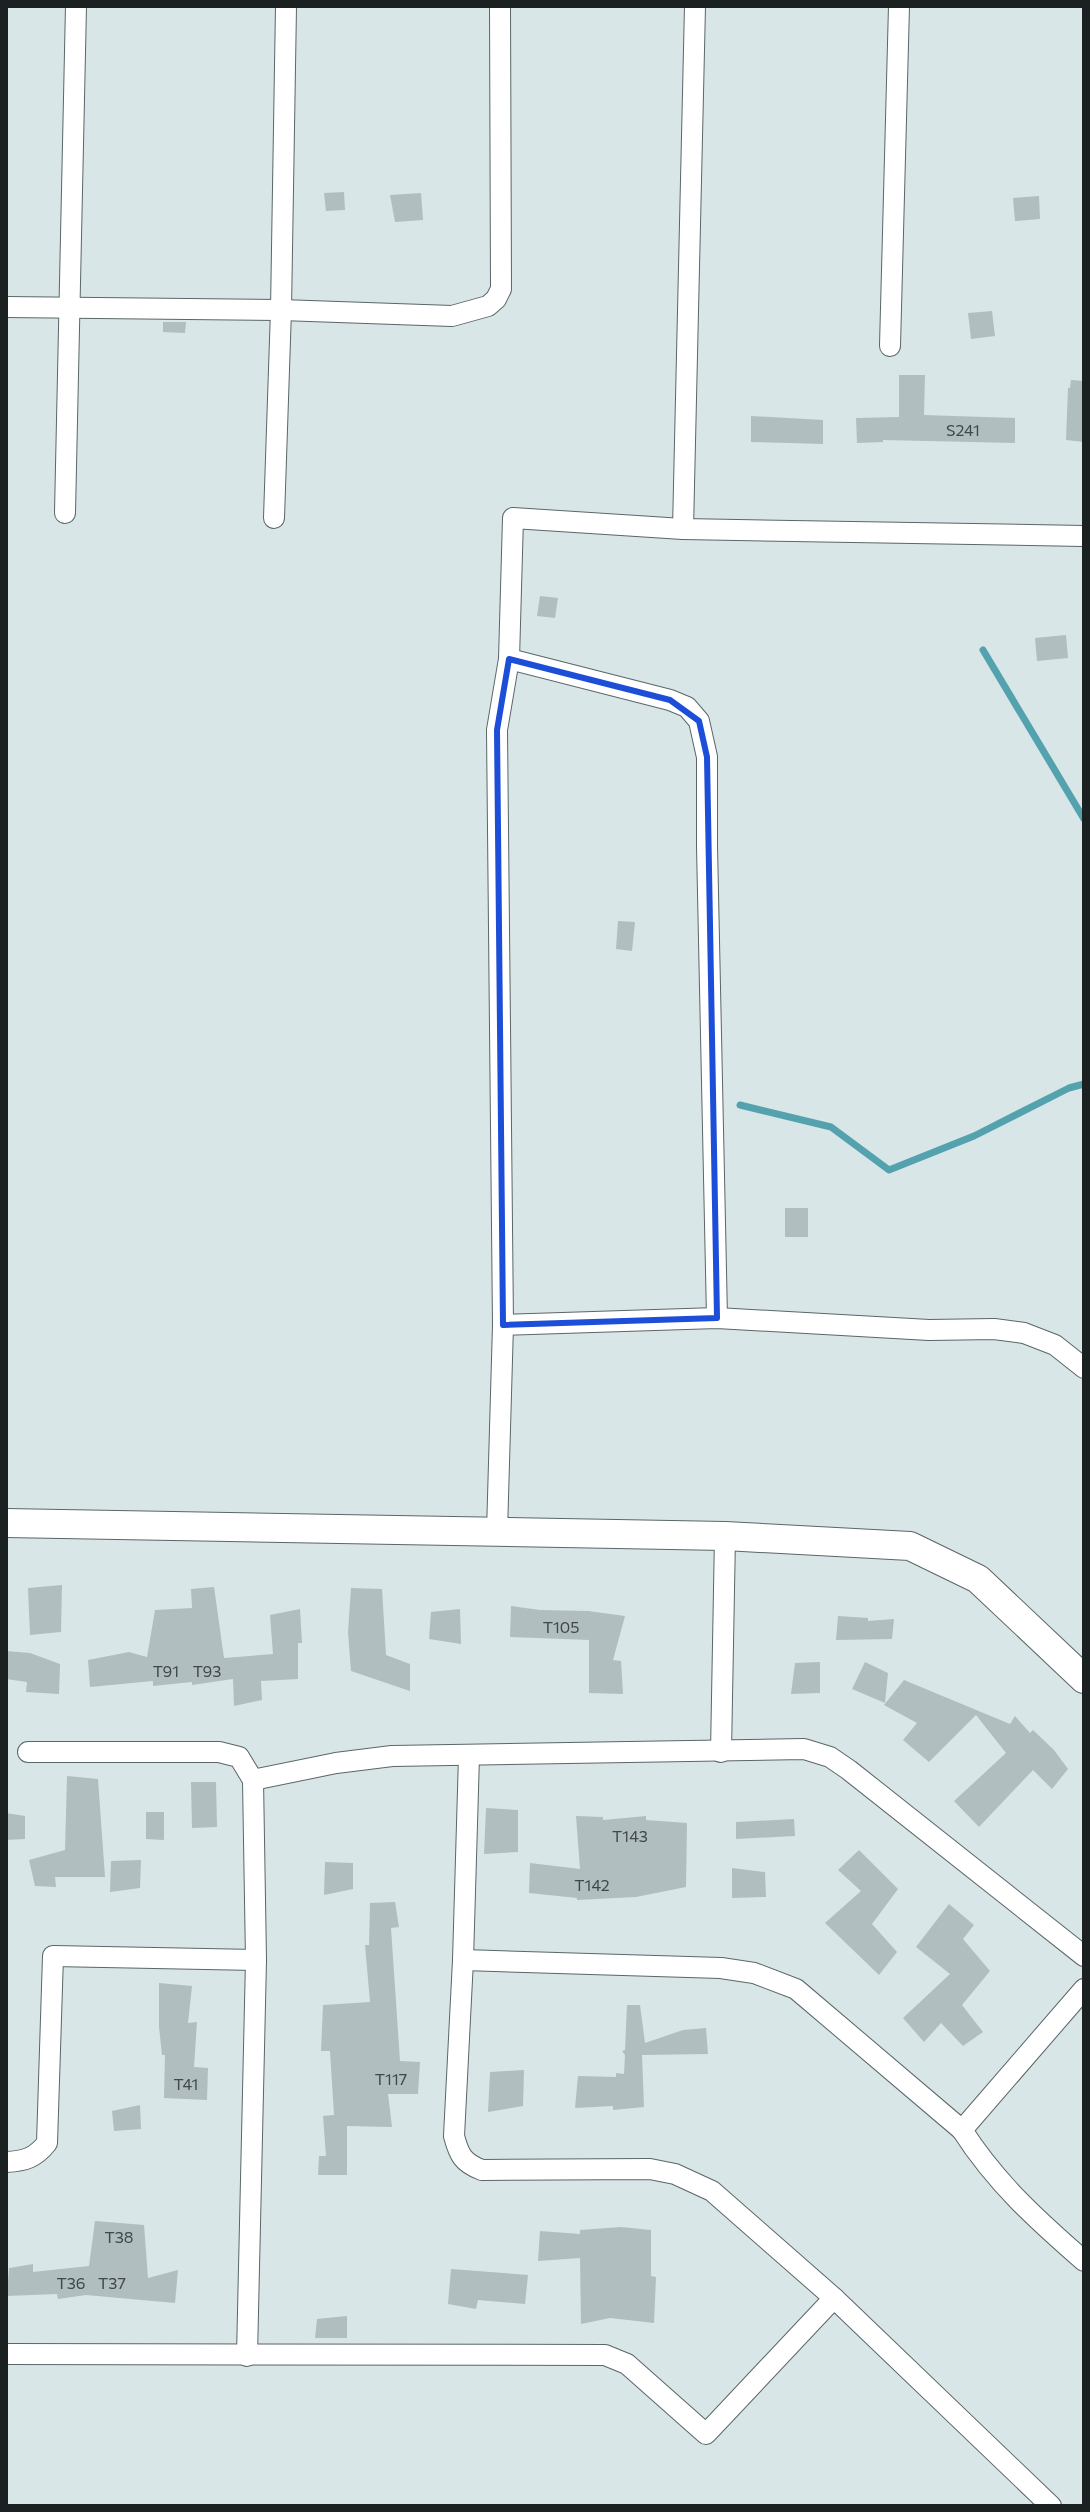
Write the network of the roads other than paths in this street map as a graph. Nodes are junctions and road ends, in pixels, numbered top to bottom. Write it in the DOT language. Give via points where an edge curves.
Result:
graph roads {
  1 [pos="76,6"];
  2 [pos="286,6"];
  3 [pos="500,6"];
  4 [pos="695,6"];
  5 [pos="899,6"];
  6 [pos="6,307"];
  7 [pos="70,308"];
  8 [pos="281,310"];
  9 [pos="890,346"];
  10 [pos="65,513"];
  11 [pos="274,518"];
  12 [pos="683,529"];
  13 [pos="1084,536"];
  14 [pos="509,659"];
  15 [pos="717,1318"];
  16 [pos="503,1325"];
  17 [pos="1084,1368"];
  18 [pos="6,1523"];
  19 [pos="497,1532"];
  20 [pos="725,1536"];
  21 [pos="1084,1679"];
  22 [pos="28,1752"];
  23 [pos="721,1752"];
  24 [pos="469,1756"];
  25 [pos="253,1780"];
  26 [pos="1084,1956"];
  27 [pos="256,1960"];
  28 [pos="463,1960"];
  29 [pos="1084,1989"];
  30 [pos="962,2130"];
  31 [pos="6,2162"];
  32 [pos="1084,2261"];
  33 [pos="834,2298"];
  34 [pos="6,2354"];
  35 [pos="247,2356"];
  36 [pos="1051,2506"];
  1 -- 7 [label="street"];
  2 -- 8 [label="street"];
  3 -- 8 [label="street" via="501,289 496,299 452,316"];
  4 -- 12 [label="street"];
  5 -- 9 [label="street"];
  6 -- 7 [label="street"];
  7 -- 8 [label="street"];
  7 -- 10 [label="street"];
  8 -- 11 [label="street"];
  12 -- 13 [label="street"];
  12 -- 14 [label="street" via="513,518"];
  14 -- 15 [label="street" via="670,700 687,707 699,721 707,757"];
  14 -- 16 [label="street" via="497,730"];
  15 -- 16 [label="street"];
  15 -- 17 [label="street" via="1024,1333 1055,1345"];
  16 -- 19 [label="street"];
  18 -- 19 [label="street"];
  19 -- 20 [label="street"];
  20 -- 21 [label="street" via="910,1546 978,1579"];
  20 -- 23 [label="street"];
  22 -- 25 [label="street" via="219,1752 239,1757"];
  23 -- 24 [label="street"];
  23 -- 26 [label="street" via="804,1749 830,1757"];
  24 -- 25 [label="street" via="392,1756"];
  24 -- 28 [label="street"];
  25 -- 27 [label="street"];
  27 -- 31 [label="street" via="53,1956 47,2143 38,2155"];
  27 -- 35 [label="street"];
  28 -- 30 [label="street" via="754,1973 796,1989"];
  28 -- 33 [label="street" via="454,2136 467,2165 482,2170 650,2169 675,2174 712,2191"];
  29 -- 30 [label="street"];
  30 -- 32 [label="street" via="985,2166"];
  33 -- 35 [label="street" via="706,2434 627,2364 605,2355"];
  33 -- 36 [label="street"];
  34 -- 35 [label="street"];
}
